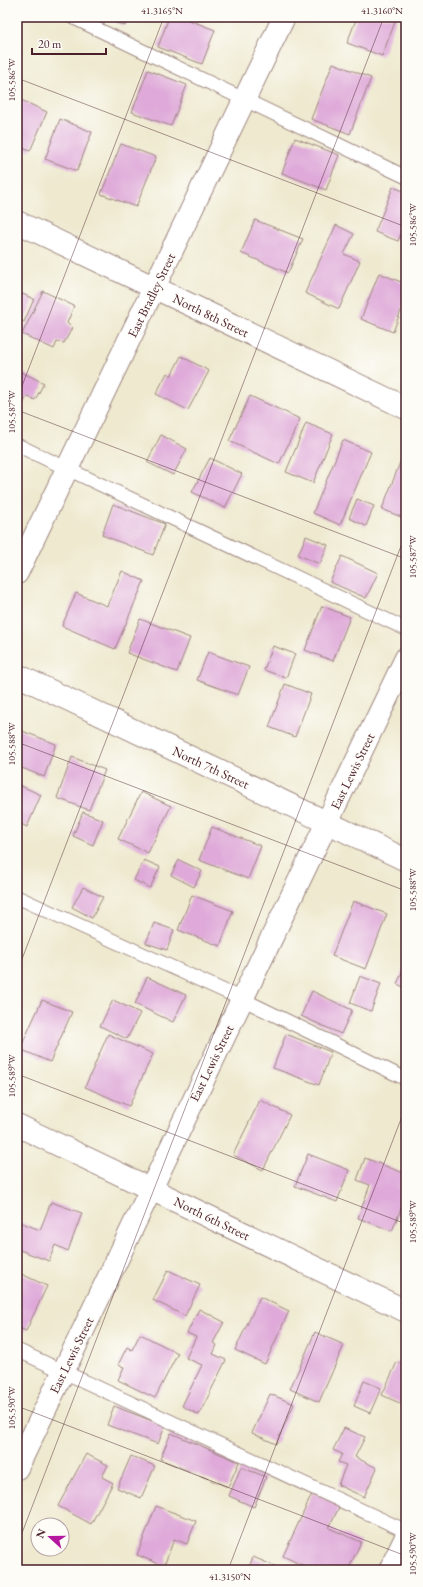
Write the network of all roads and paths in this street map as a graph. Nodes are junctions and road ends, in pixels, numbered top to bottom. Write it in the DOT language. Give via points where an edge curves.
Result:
graph roads {
  1 [pos="72,17"];
  2 [pos="284,17"];
  3 [pos="245,100"];
  4 [pos="406,177"];
  5 [pos="17,222"];
  6 [pos="154,288"];
  7 [pos="406,408"];
  8 [pos="17,445"];
  9 [pos="67,468"];
  10 [pos="17,573"];
  11 [pos="406,629"];
  12 [pos="406,658"];
  13 [pos="17,675"];
  14 [pos="327,822"];
  15 [pos="406,860"];
  16 [pos="17,897"];
  17 [pos="242,999"];
  18 [pos="406,1079"];
  19 [pos="17,1125"];
  20 [pos="151,1189"];
  21 [pos="406,1311"];
  22 [pos="17,1350"];
  23 [pos="63,1372"];
  24 [pos="17,1468"];
  25 [pos="406,1531"];
  26 [pos="406,1537"];
  27 [pos="390,1570"];
  1 -- 3 [label="lane"];
  2 -- 3 [label="street, East Bradley Street"];
  3 -- 4 [label="lane"];
  3 -- 6 [label="street, East Bradley Street"];
  5 -- 6 [label="street, North 8th Street"];
  6 -- 7 [label="street, North 8th Street"];
  6 -- 9 [label="street, East Bradley Street"];
  8 -- 9 [label="lane"];
  9 -- 10 [label="street, East Bradley Street"];
  9 -- 11 [label="lane"];
  12 -- 14 [label="street, East Lewis Street"];
  13 -- 14 [label="street, North 7th Street"];
  14 -- 15 [label="street, North 7th Street"];
  14 -- 17 [label="street, East Lewis Street"];
  16 -- 17 [label="lane"];
  17 -- 18 [label="lane"];
  17 -- 20 [label="street, East Lewis Street"];
  19 -- 20 [label="street, North 6th Street"];
  20 -- 21 [label="street, North 6th Street"];
  20 -- 23 [label="street, East Lewis Street"];
  22 -- 23 [label="lane"];
  23 -- 24 [label="street, East Lewis Street"];
  23 -- 25 [label="lane"];
  26 -- 27 [label="street"];
}
